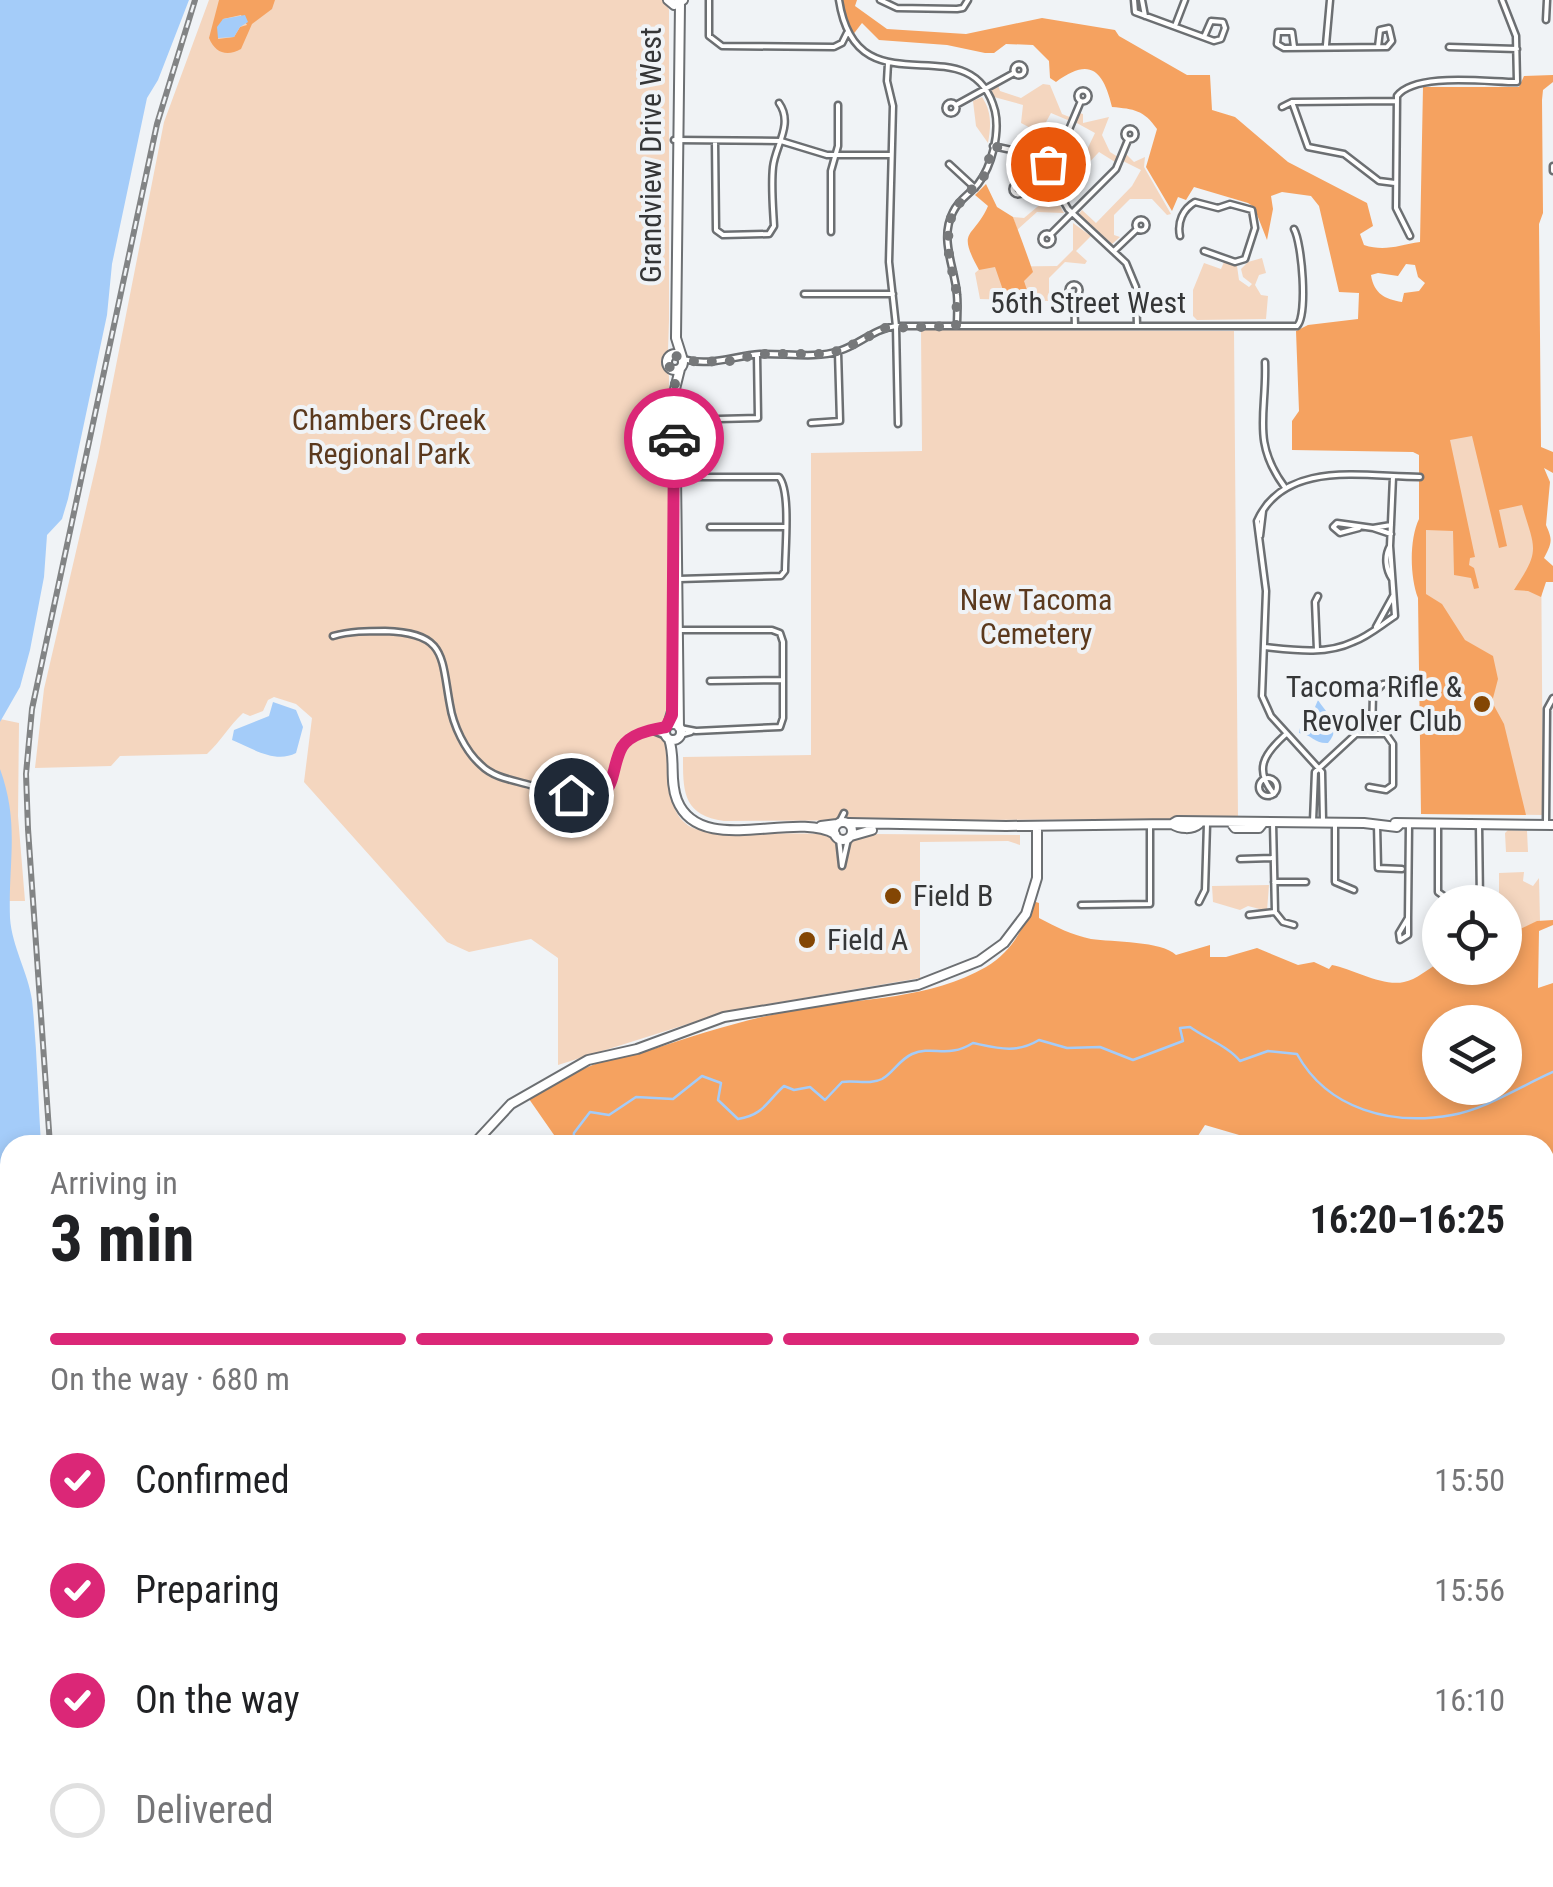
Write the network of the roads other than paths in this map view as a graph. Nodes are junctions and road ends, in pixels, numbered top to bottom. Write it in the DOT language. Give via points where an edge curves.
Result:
graph roads {
  1 [pos="709,0"];
  2 [pos="839,0"];
  3 [pos="880,0"];
  4 [pos="968,0"];
  5 [pos="1134,0"];
  6 [pos="1142,0"];
  7 [pos="1185,0"];
  8 [pos="1330,0"];
  9 [pos="1502,0"];
  10 [pos="1546,0"];
  11 [pos="679,2"];
  12 [pos="1146,16"];
  13 [pos="1546,20"];
  14 [pos="1176,26"];
  15 [pos="847,34"];
  16 [pos="1204,36"];
  17 [pos="1326,47"];
  18 [pos="1378,47"];
  19 [pos="1449,47"];
  20 [pos="1294,48"];
  21 [pos="1517,49"];
  22 [pos="888,63"];
  23 [pos="1014,73"];
  24 [pos="984,90"];
  25 [pos="1081,101"];
  26 [pos="1396,101"];
  27 [pos="1292,102"];
  28 [pos="780,104"];
  29 [pos="838,105"];
  30 [pos="956,105"];
  31 [pos="1282,107"];
  32 [pos="676,140"];
  33 [pos="1128,140"];
  34 [pos="715,141"];
  35 [pos="781,141"];
  36 [pos="993,146"];
  37 [pos="834,156"];
  38 [pos="891,156"];
  39 [pos="949,164"];
  40 [pos="1044,167"];
  41 [pos="1396,184"];
  42 [pos="1022,185"];
  43 [pos="975,188"];
  44 [pos="1073,214"];
  45 [pos="1294,229"];
  46 [pos="1137,230"];
  47 [pos="831,232"];
  48 [pos="1050,235"];
  49 [pos="1180,236"];
  50 [pos="1410,236"];
  51 [pos="1114,251"];
  52 [pos="1204,251"];
  53 [pos="804,294"];
  54 [pos="893,294"];
  55 [pos="1074,296"];
  56 [pos="896,326"];
  57 [pos="956,326"];
  58 [pos="1075,326"];
  59 [pos="1136,326"];
  60 [pos="676,338"];
  61 [pos="838,352"];
  62 [pos="758,354"];
  63 [pos="1266,362"];
  64 [pos="679,364"];
  65 [pos="712,423"];
  66 [pos="811,423"];
  67 [pos="898,424"];
  68 [pos="1420,476"];
  69 [pos="1393,477"];
  70 [pos="675,478"];
  71 [pos="1284,486"];
  72 [pos="1391,524"];
  73 [pos="710,527"];
  74 [pos="785,527"];
  75 [pos="1358,528"];
  76 [pos="1373,528"];
  77 [pos="1390,534"];
  78 [pos="675,579"];
  79 [pos="1318,596"];
  80 [pos="1393,596"];
  81 [pos="675,630"];
  82 [pos="1373,631"];
  83 [pos="332,636"];
  84 [pos="1264,648"];
  85 [pos="1317,650"];
  86 [pos="782,680"];
  87 [pos="710,681"];
  88 [pos="1393,683"];
  89 [pos="1553,698"];
  90 [pos="673,732"];
  91 [pos="1372,733"];
  92 [pos="1286,734"];
  93 [pos="1319,768"];
  94 [pos="1550,774"];
  95 [pos="1369,787"];
  96 [pos="1274,794"];
  97 [pos="1318,823"];
  98 [pos="1335,823"];
  99 [pos="1150,824"];
  100 [pos="1203,824"];
  101 [pos="1268,824"];
  102 [pos="1381,824"];
  103 [pos="1409,825"];
  104 [pos="1438,825"];
  105 [pos="1479,825"];
  106 [pos="1550,825"];
  107 [pos="1038,826"];
  108 [pos="1274,858"];
  109 [pos="1240,859"];
  110 [pos="1402,868"];
  111 [pos="1274,882"];
  112 [pos="1306,882"];
  113 [pos="1438,885"];
  114 [pos="1480,885"];
  115 [pos="1354,890"];
  116 [pos="1199,902"];
  117 [pos="1081,905"];
  118 [pos="1274,912"];
  119 [pos="1249,915"];
  120 [pos="1408,918"];
  121 [pos="1294,925"];
  122 [pos="482,1135"];
  1 -- 15 [label="street" via="708,32 722,46 834,47"];
  2 -- 15 [label="street"];
  3 -- 4 [label="street" via="897,8 963,8"];
  5 -- 12 [label="street" via="1134,11"];
  6 -- 12 [label="street"];
  7 -- 14 [label="street"];
  8 -- 17 [label="street"];
  9 -- 21 [label="street"];
  10 -- 13 [label="street"];
  11 -- 32 [label="street, Grandview Drive West"];
  12 -- 14 [label="street"];
  14 -- 16 [label="street"];
  15 -- 22 [label="street" via="866,54"];
  16 -- 16 [label="street" via="1211,21 1223,22 1219,40"];
  17 -- 18 [label="street"];
  17 -- 20 [label="street"];
  19 -- 21 [label="street"];
  21 -- 26 [label="street" via="1517,82 1415,82"];
  22 -- 24 [label="street" via="948,66"];
  22 -- 38 [label="street"];
  23 -- 24 [label="street"];
  24 -- 30 [label="street"];
  24 -- 36 [label="street" via="996,114"];
  25 -- 40 [label="street" via="1062,148"];
  26 -- 27 [label="street"];
  26 -- 41 [label="street"];
  27 -- 31 [label="street"];
  27 -- 41 [label="street" via="1308,147 1349,156 1379,181"];
  28 -- 35 [label="street"];
  29 -- 37 [label="street"];
  32 -- 34 [label="street"];
  32 -- 60 [label="street, Grandview Drive West"];
  33 -- 44 [label="street" via="1116,168"];
  34 -- 35 [label="street"];
  34 -- 35 [label="street" via="715,227 769,234 773,163"];
  35 -- 37 [label="street"];
  36 -- 40 [label="street" via="1028,155"];
  36 -- 43 [label="street"];
  37 -- 38 [label="street"];
  37 -- 47 [label="street"];
  38 -- 54 [label="street"];
  39 -- 43 [label="street"];
  40 -- 42 [label="street"];
  40 -- 44 [label="street"];
  41 -- 50 [label="street" via="1397,213"];
  43 -- 57 [label="street" via="948,226"];
  44 -- 48 [label="street"];
  44 -- 51 [label="street"];
  45 -- 59 [label="street, 56th Street West" via="1303,319 1295,326"];
  46 -- 51 [label="street"];
  49 -- 52 [label="street" via="1178,224 1193,202 1252,210 1246,259 1235,262"];
  51 -- 59 [label="street" via="1135,283"];
  53 -- 54 [label="street"];
  54 -- 56 [label="street"];
  55 -- 58 [label="street"];
  56 -- 57 [label="street, 56th Street West"];
  56 -- 61 [label="street, 56th Street West"];
  56 -- 67 [label="street"];
  57 -- 58 [label="street, 56th Street West"];
  58 -- 59 [label="street, 56th Street West"];
  60 -- 64 [label="street, Grandview Drive West"];
  60 -- 64 [label="street, Grandview Drive West" via="670,356"];
  61 -- 62 [label="street, 56th Street West"];
  61 -- 66 [label="street" via="840,421"];
  62 -- 64 [label="street, 56th Street West"];
  62 -- 65 [label="street" via="758,418"];
  63 -- 71 [label="street" via="1261,436"];
  64 -- 70 [label="street"];
  68 -- 69 [label="street"];
  69 -- 71 [label="street" via="1312,477"];
  69 -- 72 [label="street"];
  70 -- 74 [label="street" via="781,478"];
  70 -- 78 [label="street"];
  71 -- 84 [label="street" via="1256,526 1266,591"];
  72 -- 76 [label="street"];
  72 -- 77 [label="street"];
  73 -- 74 [label="street"];
  74 -- 78 [label="street" via="782,575"];
  75 -- 76 [label="street"];
  76 -- 77 [label="street"];
  77 -- 80 [label="street"];
  78 -- 81 [label="street"];
  79 -- 85 [label="street"];
  80 -- 82 [label="street"];
  80 -- 82 [label="street" via="1395,616"];
  81 -- 86 [label="street" via="780,633"];
  81 -- 90 [label="street"];
  82 -- 85 [label="street"];
  83 -- 90 [label="street" via="402,632 430,643 444,663 460,733 482,766 504,778 594,796 612,782 625,743 651,730"];
  84 -- 85 [label="street"];
  84 -- 92 [label="street" via="1262,696"];
  86 -- 87 [label="street"];
  86 -- 90 [label="street" via="780,727"];
  88 -- 91 [label="street" via="1373,694"];
  89 -- 94 [label="street" via="1546,710"];
  90 -- 107 [label="street" via="677,791 692,818 708,824 843,830"];
  91 -- 93 [label="street" via="1353,736"];
  91 -- 95 [label="street" via="1392,739 1393,782 1390,788"];
  92 -- 93 [label="street"];
  92 -- 96 [label="street" via="1266,757 1263,780"];
  93 -- 97 [label="street"];
  93 -- 97 [label="street"];
  94 -- 106 [label="street"];
  97 -- 98 [label="street"];
  97 -- 101 [label="street"];
  98 -- 102 [label="street"];
  98 -- 115 [label="street" via="1336,882"];
  99 -- 100 [label="street"];
  99 -- 107 [label="street"];
  99 -- 117 [label="street" via="1150,904"];
  100 -- 101 [label="street"];
  100 -- 116 [label="street" via="1206,890"];
  101 -- 108 [label="street"];
  102 -- 103 [label="street"];
  102 -- 110 [label="street" via="1378,868"];
  103 -- 104 [label="street"];
  103 -- 120 [label="street"];
  104 -- 105 [label="street"];
  104 -- 113 [label="street"];
  105 -- 106 [label="street"];
  105 -- 114 [label="street"];
  107 -- 122 [label="street" via="1037,878 1026,914 979,961 918,985 724,1017 588,1060 511,1104"];
  108 -- 109 [label="street"];
  108 -- 111 [label="street"];
  111 -- 112 [label="street"];
  111 -- 118 [label="street"];
  118 -- 119 [label="street"];
  118 -- 121 [label="street"];
}
